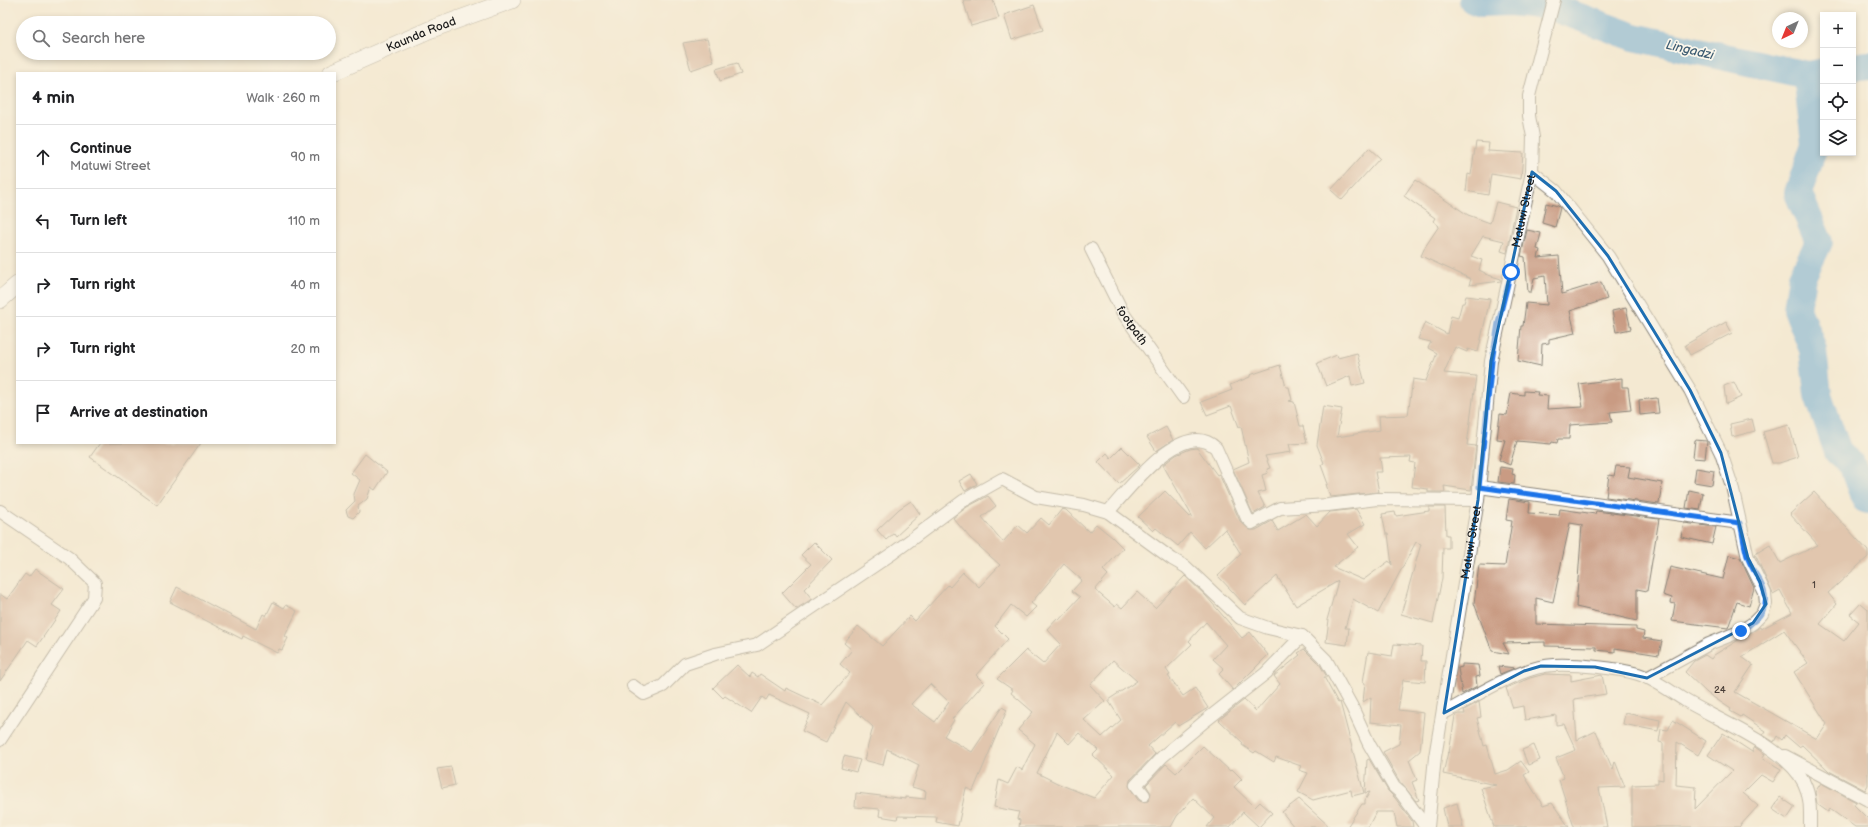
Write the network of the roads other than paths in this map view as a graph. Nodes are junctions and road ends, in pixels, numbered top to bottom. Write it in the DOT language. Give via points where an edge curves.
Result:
graph roads {
  1 [pos="512,0"];
  2 [pos="1554,0"];
  3 [pos="333,72"];
  4 [pos="1532,172"];
  5 [pos="1090,249"];
  6 [pos="16,285"];
  7 [pos="0,300"];
  8 [pos="1183,397"];
  9 [pos="1479,487"];
  10 [pos="1478,500"];
  11 [pos="0,511"];
  12 [pos="1108,512"];
  13 [pos="1740,523"];
  14 [pos="1302,636"];
  15 [pos="1647,678"];
  16 [pos="633,686"];
  17 [pos="1444,713"];
  18 [pos="0,740"];
  19 [pos="1768,746"];
  20 [pos="1144,795"];
  21 [pos="1868,800"];
  22 [pos="1427,827"];
  23 [pos="1810,827"];
  1 -- 3 [label="main road, Kaunda Road" via="429,30"];
  2 -- 4 [label="street, Matuwi Street" via="1529,96 1533,137"];
  4 -- 9 [label="street, Matuwi Street" via="1492,361"];
  4 -- 13 [label="street" via="1556,191 1608,256 1690,390 1721,453"];
  5 -- 8 [label="street, footpath" via="1123,313"];
  6 -- 7 [label="main road"];
  9 -- 10 [label="street, Matuwi Street"];
  9 -- 13 [label="street"];
  10 -- 12 [label="street" via="1376,499 1280,508 1252,523 1247,518 1216,448 1210,442 1198,440 1174,447 1148,467"];
  10 -- 17 [label="street, Matuwi Street"];
  11 -- 18 [label="street" via="70,558 95,583 94,598"];
  12 -- 14 [label="street" via="1186,567 1240,618"];
  12 -- 16 [label="street" via="1036,497 1002,479 963,501 893,553 757,645 715,654 685,664 663,686 644,694"];
  13 -- 15 [label="street" via="1748,558 1765,593 1766,604 1762,614 1741,631 1709,644"];
  14 -- 20 [label="street" via="1266,673 1162,757 1136,785"];
  14 -- 22 [label="street" via="1326,660 1394,787"];
  15 -- 17 [label="street" via="1639,674 1595,667 1541,666 1524,671"];
  15 -- 19 [label="street"];
  17 -- 22 [label="street, Matuwi Street" via="1435,757"];
  19 -- 21 [label="street"];
  19 -- 23 [label="street" via="1788,763 1803,781 1810,795"];
}
